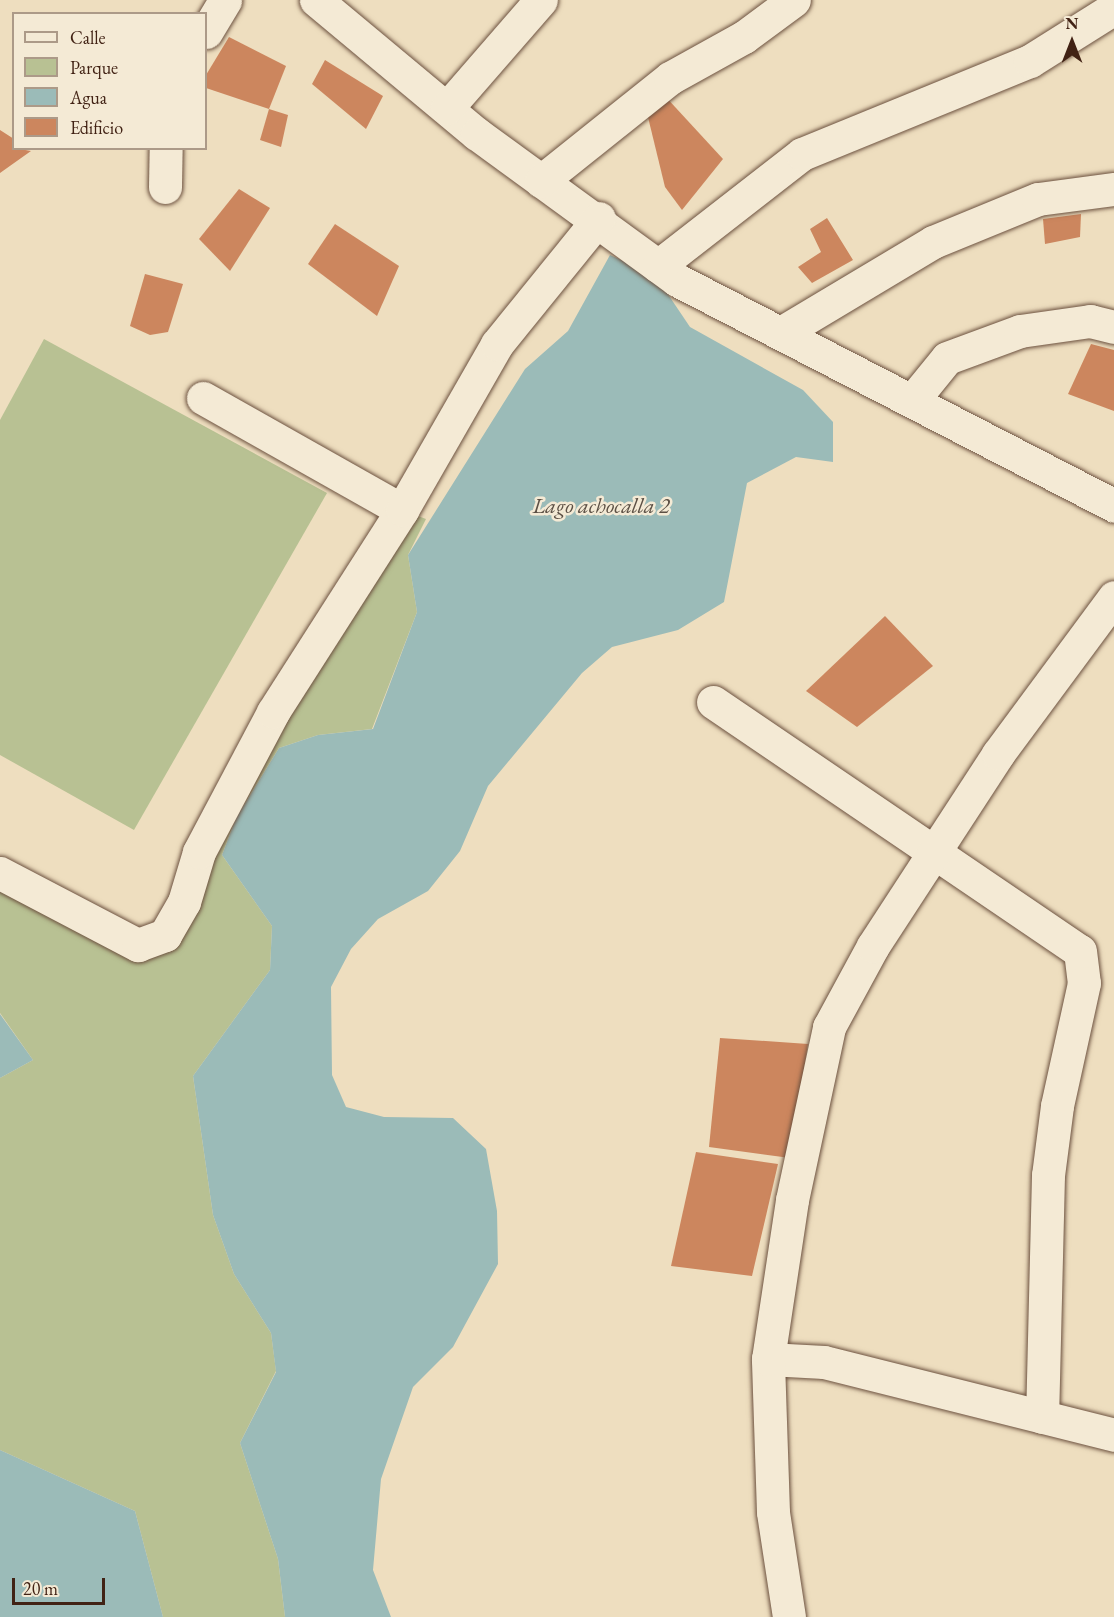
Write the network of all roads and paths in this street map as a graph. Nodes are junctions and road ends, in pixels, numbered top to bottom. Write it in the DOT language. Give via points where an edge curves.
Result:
graph roads {
  1 [pos="225,0"];
  2 [pos="316,0"];
  3 [pos="542,0"];
  4 [pos="794,0"];
  5 [pos="1114,8"];
  6 [pos="207,30"];
  7 [pos="447,108"];
  8 [pos="166,150"];
  9 [pos="541,181"];
  10 [pos="165,187"];
  11 [pos="1114,189"];
  12 [pos="599,218"];
  13 [pos="658,266"];
  14 [pos="1114,327"];
  15 [pos="781,333"];
  16 [pos="203,398"];
  17 [pos="912,401"];
  18 [pos="1114,506"];
  19 [pos="402,510"];
  20 [pos="1114,597"];
  21 [pos="713,702"];
  22 [pos="938,851"];
  23 [pos="0,873"];
  24 [pos="768,1359"];
  25 [pos="1042,1417"];
  26 [pos="1114,1435"];
  27 [pos="789,1617"];
  1 -- 6 [label="street"];
  2 -- 7 [label="street"];
  3 -- 7 [label="street"];
  4 -- 9 [label="street" via="744,37 670,78"];
  5 -- 13 [label="street" via="1030,61 802,154"];
  7 -- 9 [label="street"];
  8 -- 10 [label="street"];
  9 -- 12 [label="street"];
  11 -- 15 [label="street" via="1038,199 933,242"];
  12 -- 13 [label="street"];
  12 -- 19 [label="street" via="497,344"];
  13 -- 15 [label="street"];
  14 -- 17 [label="street" via="1090,321 1020,331 947,358"];
  15 -- 17 [label="street"];
  16 -- 19 [label="street"];
  17 -- 18 [label="street"];
  19 -- 23 [label="street" via="273,712 199,852 184,902 165,935 138,945"];
  20 -- 22 [label="street" via="998,754"];
  21 -- 22 [label="street"];
  22 -- 24 [label="street" via="873,946 829,1027 792,1200"];
  22 -- 25 [label="street" via="1075,944 1084,960 1048,1175"];
  24 -- 25 [label="street" via="824,1362"];
  24 -- 27 [label="street" via="773,1512"];
  25 -- 26 [label="street"];
}
